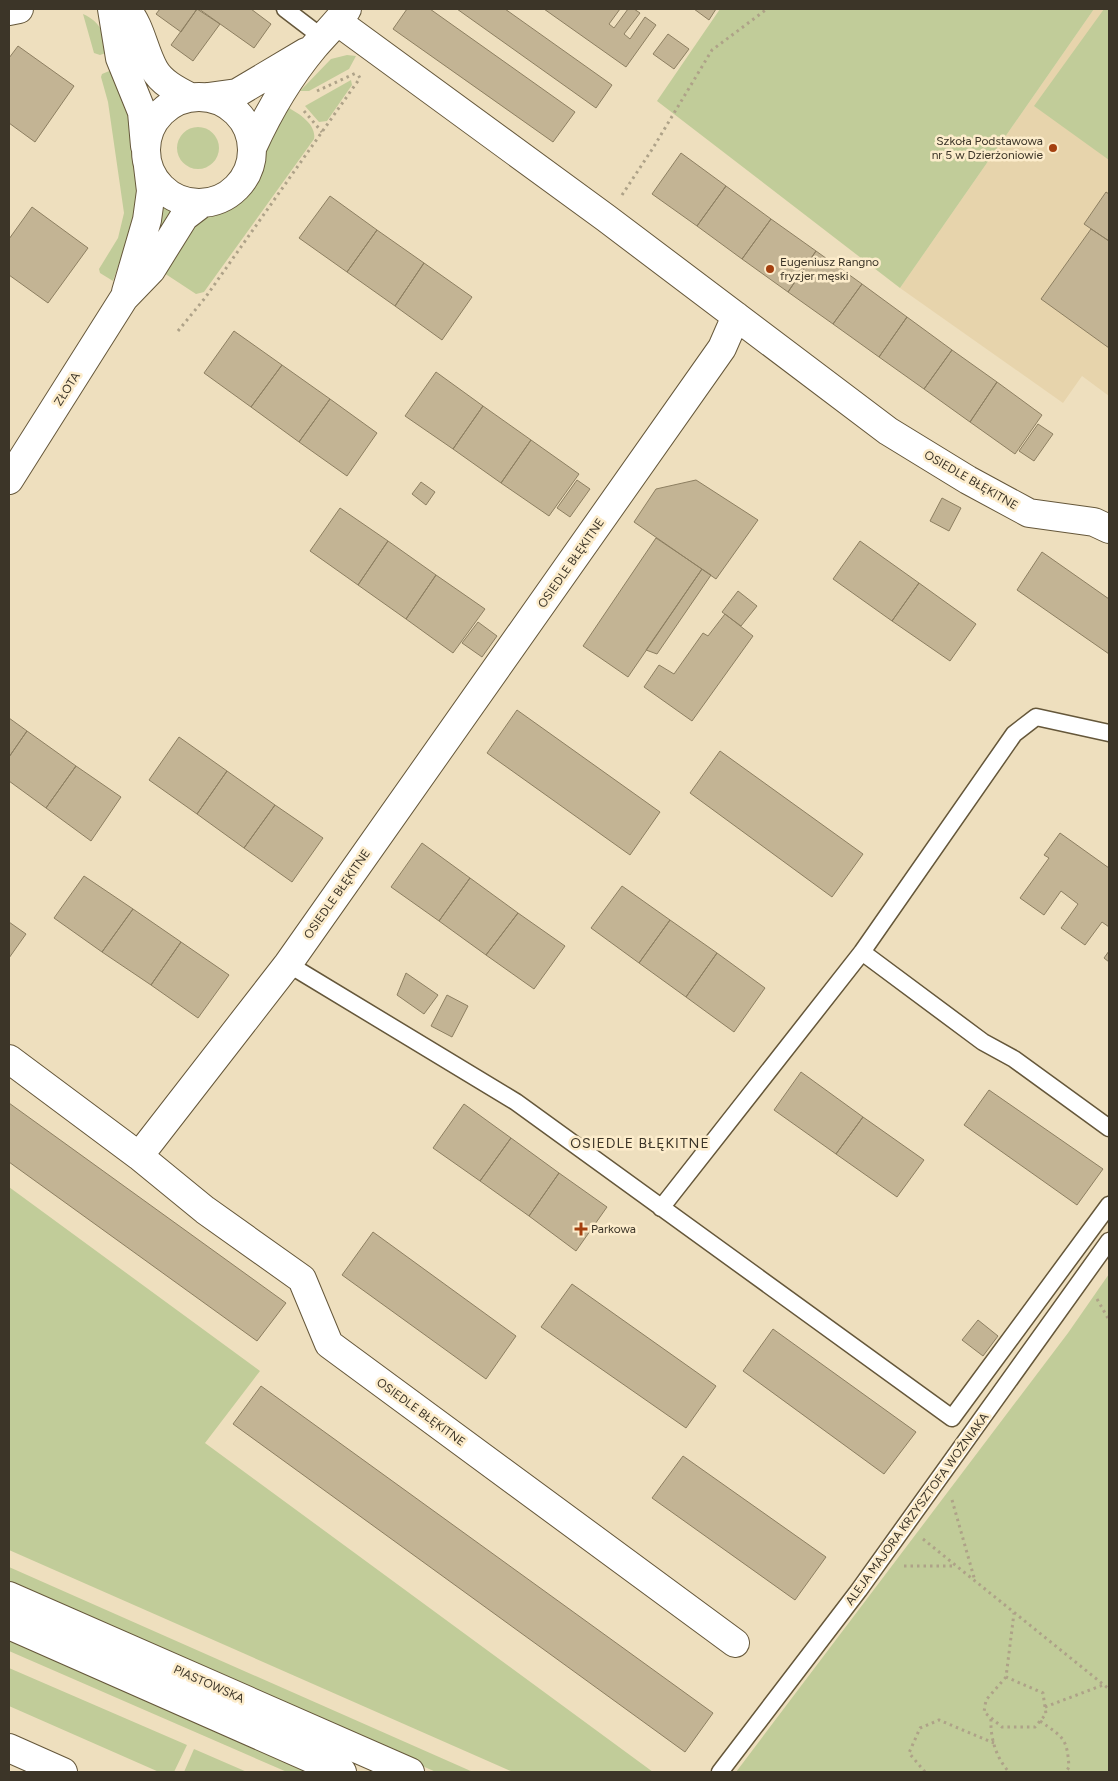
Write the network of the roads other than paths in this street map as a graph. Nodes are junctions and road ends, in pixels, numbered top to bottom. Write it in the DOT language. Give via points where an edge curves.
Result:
graph roads {
  1 [pos="19,9"];
  2 [pos="112,9"];
  3 [pos="126,9"];
  4 [pos="286,9"];
  5 [pos="9,11"];
  6 [pos="330,29"];
  7 [pos="199,97"];
  8 [pos="253,146"];
  9 [pos="146,156"];
  10 [pos="201,204"];
  11 [pos="124,298"];
  12 [pos="736,316"];
  13 [pos="9,480"];
  14 [pos="1109,529"];
  15 [pos="1109,733"];
  16 [pos="862,952"];
  17 [pos="288,964"];
  18 [pos="9,1059"];
  19 [pos="1109,1128"];
  20 [pos="139,1156"];
  21 [pos="1109,1205"];
  22 [pos="661,1208"];
  23 [pos="1109,1241"];
  24 [pos="9,1596"];
  25 [pos="9,1625"];
  26 [pos="735,1643"];
  27 [pos="9,1748"];
  28 [pos="63,1772"];
  29 [pos="342,1772"];
  30 [pos="410,1772"];
  31 [pos="720,1772"];
  1 -- 5 [label="street"];
  2 -- 9 [label="street, ZŁOTA" via="120,58 142,112"];
  3 -- 7 [label="street" via="134,18 154,69 167,84"];
  4 -- 6 [label="lane"];
  6 -- 7 [label="street" via="237,93"];
  6 -- 8 [label="street" via="267,115"];
  6 -- 12 [label="street" via="375,48"];
  7 -- 8 [label="street" via="225,103 239,114 249,129"];
  7 -- 9 [label="street" via="173,103 159,115 149,130"];
  8 -- 10 [label="street" via="248,174 239,186 228,196"];
  9 -- 10 [label="street" via="155,181 168,194 183,202"];
  9 -- 11 [label="street, ZŁOTA" via="151,191 147,220"];
  10 -- 11 [label="street, ZŁOTA" via="184,217 150,270"];
  11 -- 13 [label="street, ZŁOTA"];
  12 -- 14 [label="street, OSIEDLE BŁĘKITNE" via="888,431 968,480 1029,513 1094,522"];
  12 -- 17 [label="street, OSIEDLE BŁĘKITNE" via="722,348"];
  15 -- 16 [label="lane" via="1036,717 1014,734"];
  16 -- 19 [label="lane" via="983,1042 1014,1059"];
  16 -- 22 [label="lane"];
  17 -- 20 [label="street, OSIEDLE BŁĘKITNE"];
  17 -- 22 [label="lane" via="516,1102"];
  18 -- 20 [label="street, OSIEDLE BŁĘKITNE"];
  20 -- 26 [label="street, OSIEDLE BŁĘKITNE" via="205,1210 302,1279 329,1344"];
  21 -- 22 [label="lane" via="952,1418"];
  23 -- 31 [label="lane, ALEJA MAJORA KRZYSZTOFA WOŹNIAKA" via="876,1566"];
  24 -- 30 [label="street, PIASTOWSKA"];
  25 -- 29 [label="street"];
  27 -- 28 [label="street"];
}
